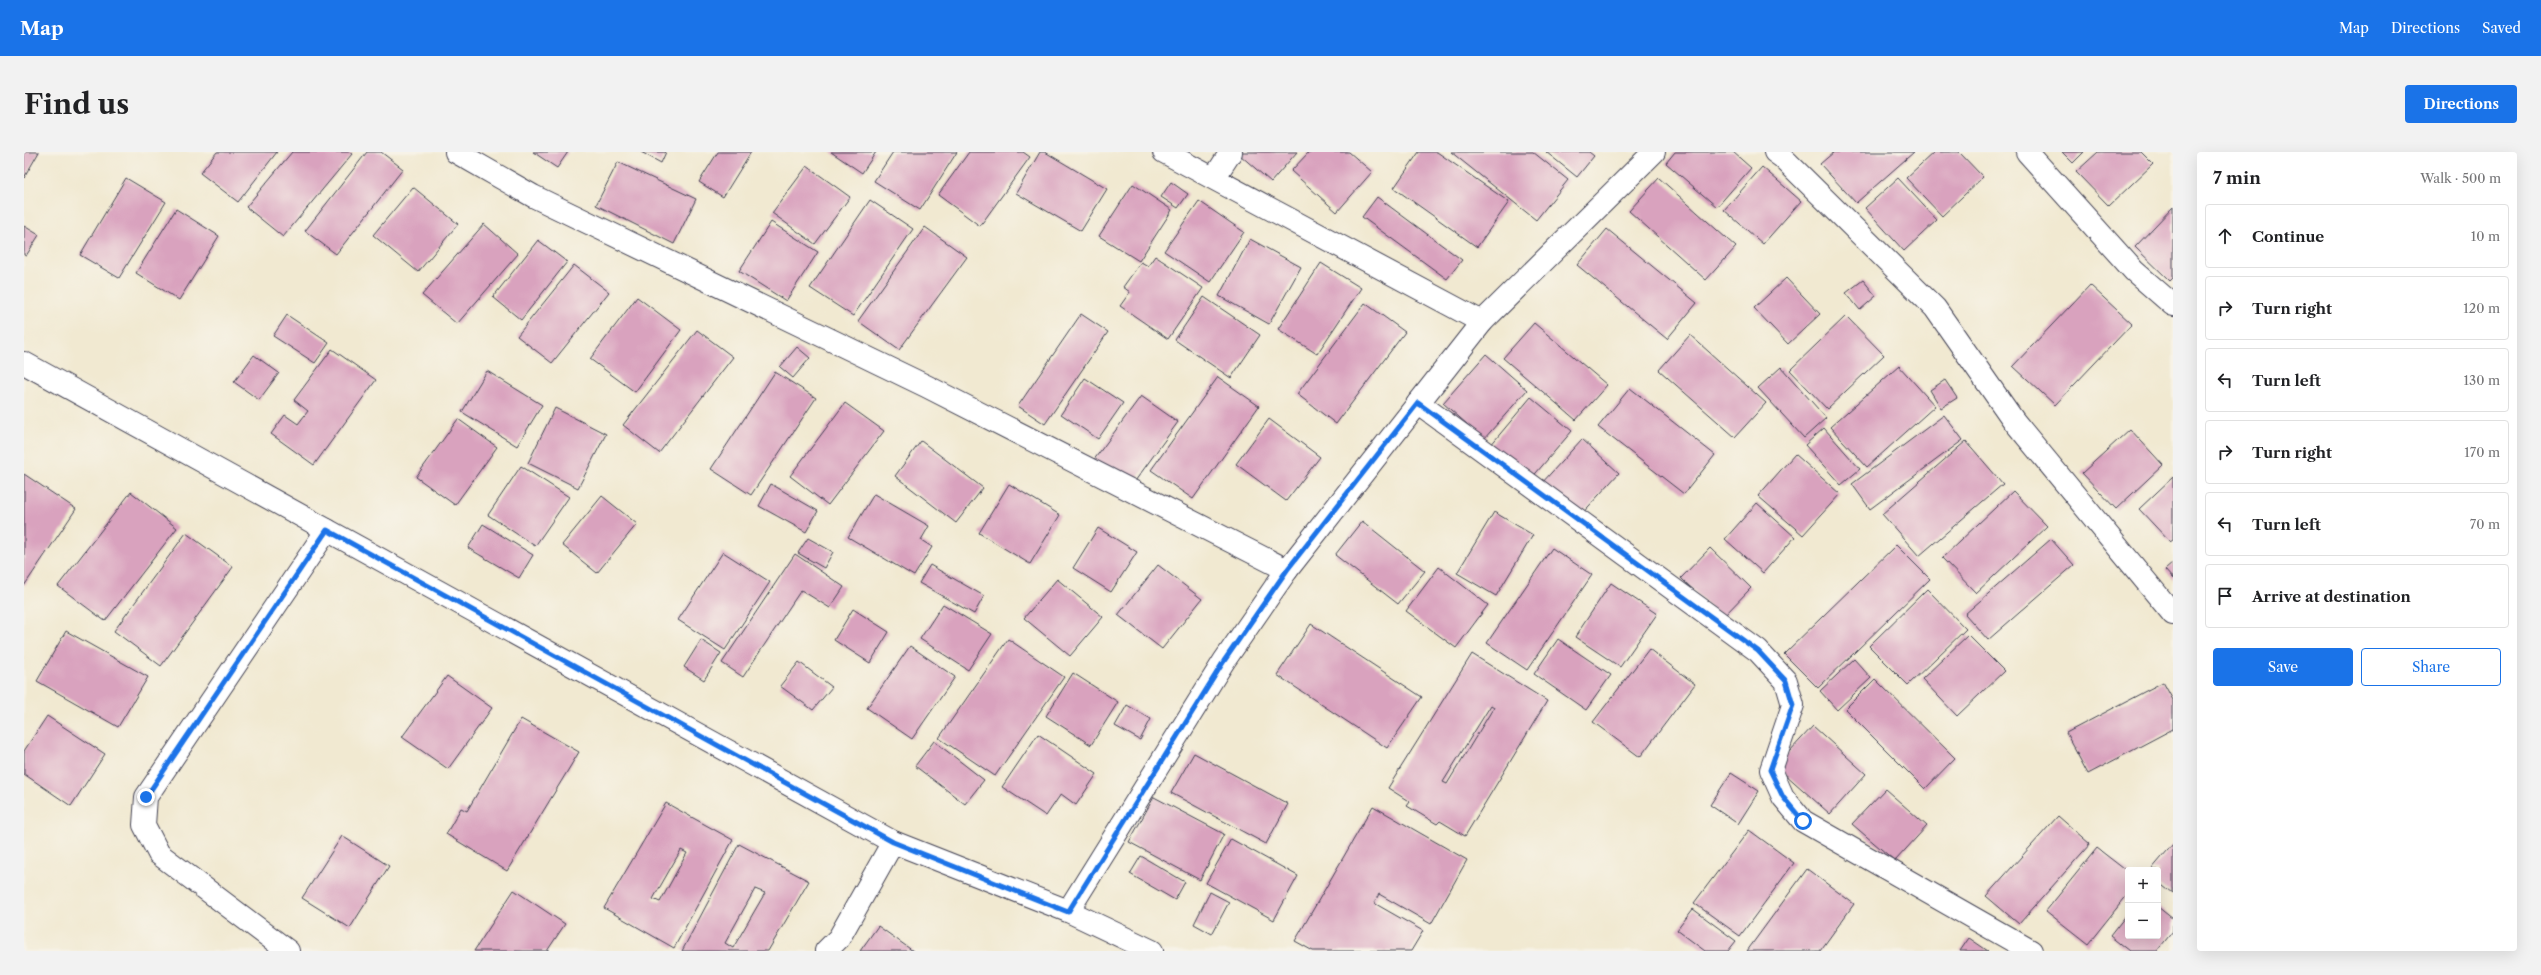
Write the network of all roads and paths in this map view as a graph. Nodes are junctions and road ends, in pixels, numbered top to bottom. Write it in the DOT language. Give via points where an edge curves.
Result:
graph roads {
  1 [pos="456,152"];
  2 [pos="1164,152"];
  3 [pos="1231,152"];
  4 [pos="1654,152"];
  5 [pos="1775,152"];
  6 [pos="2027,152"];
  7 [pos="1214,178"];
  8 [pos="2173,305"];
  9 [pos="1482,322"];
  10 [pos="24,363"];
  11 [pos="1418,403"];
  12 [pos="327,530"];
  13 [pos="1287,570"];
  14 [pos="2173,614"];
  15 [pos="893,842"];
  16 [pos="1068,912"];
  17 [pos="288,951"];
  18 [pos="826,951"];
  19 [pos="1152,951"];
  20 [pos="2031,951"];
  1 -- 13 [label="street" via="533,196 926,386"];
  2 -- 7 [label="street"];
  3 -- 7 [label="street"];
  4 -- 9 [label="street"];
  5 -- 14 [label="street" via="1935,308 2014,421"];
  6 -- 8 [label="street" via="2134,271"];
  7 -- 9 [label="street"];
  9 -- 11 [label="street"];
  10 -- 12 [label="street"];
  11 -- 13 [label="street"];
  11 -- 20 [label="street" via="1758,651 1786,681 1793,705 1770,770 1783,797 1803,821"];
  12 -- 15 [label="street"];
  12 -- 17 [label="street" via="146,797 144,825 159,854"];
  13 -- 16 [label="street" via="1224,661"];
  15 -- 16 [label="street"];
  15 -- 18 [label="street" via="839,938"];
  16 -- 19 [label="street"];
}
